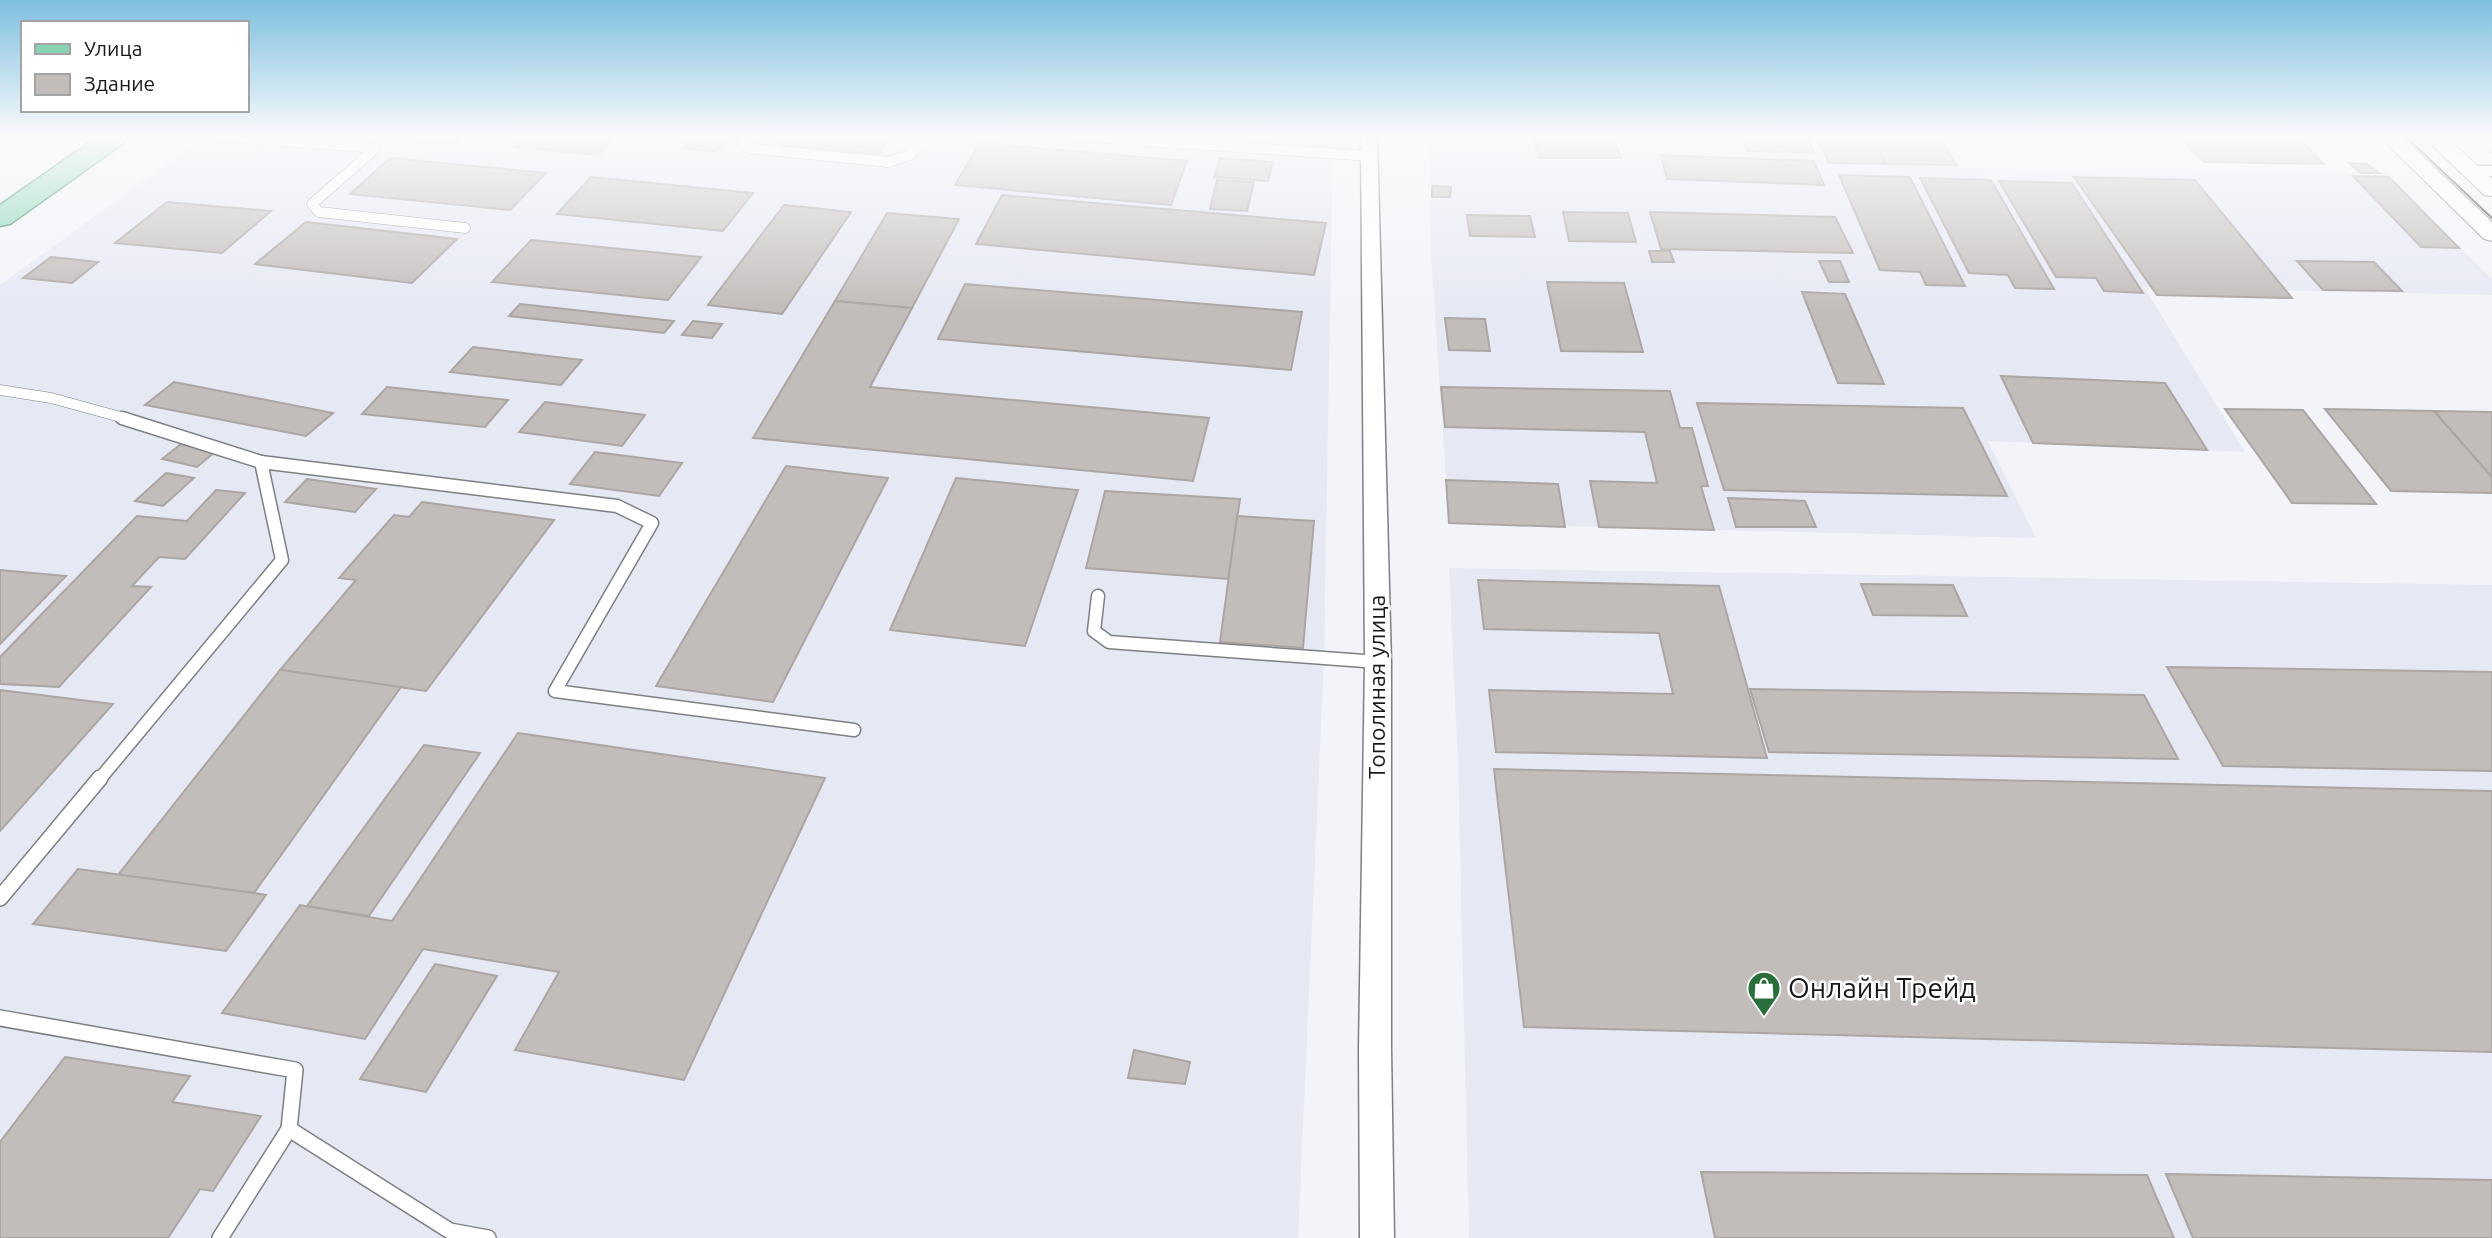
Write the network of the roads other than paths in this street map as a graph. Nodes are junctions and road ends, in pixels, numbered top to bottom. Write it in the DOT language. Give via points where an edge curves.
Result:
graph roads {
  1 [pos="34,194"];
  2 [pos="324,194"];
  3 [pos="1370,194"];
  4 [pos="2450,194"];
  5 [pos="0,218"];
  6 [pos="465,228"];
  7 [pos="2492,234"];
  8 [pos="0,390"];
  9 [pos="261,463"];
  10 [pos="1098,596"];
  11 [pos="1378,662"];
  12 [pos="853,730"];
  13 [pos="0,898"];
  14 [pos="0,1018"];
  15 [pos="289,1129"];
  16 [pos="220,1238"];
  17 [pos="488,1238"];
  18 [pos="1377,1238"];
  1 -- 5 [label="main road"];
  2 -- 6 [label="lane" via="312,204 319,212"];
  3 -- 11 [label="street, Тополиная улица"];
  4 -- 7 [label="street"];
  8 -- 9 [label="lane" via="51,398 170,431"];
  9 -- 12 [label="lane" via="617,506 652,523 555,691"];
  9 -- 13 [label="lane" via="282,560"];
  10 -- 11 [label="lane" via="1094,631 1109,642"];
  11 -- 18 [label="street, Тополиная улица"];
  14 -- 15 [label="lane" via="295,1070"];
  15 -- 16 [label="lane"];
  15 -- 17 [label="lane" via="450,1231"];
}
